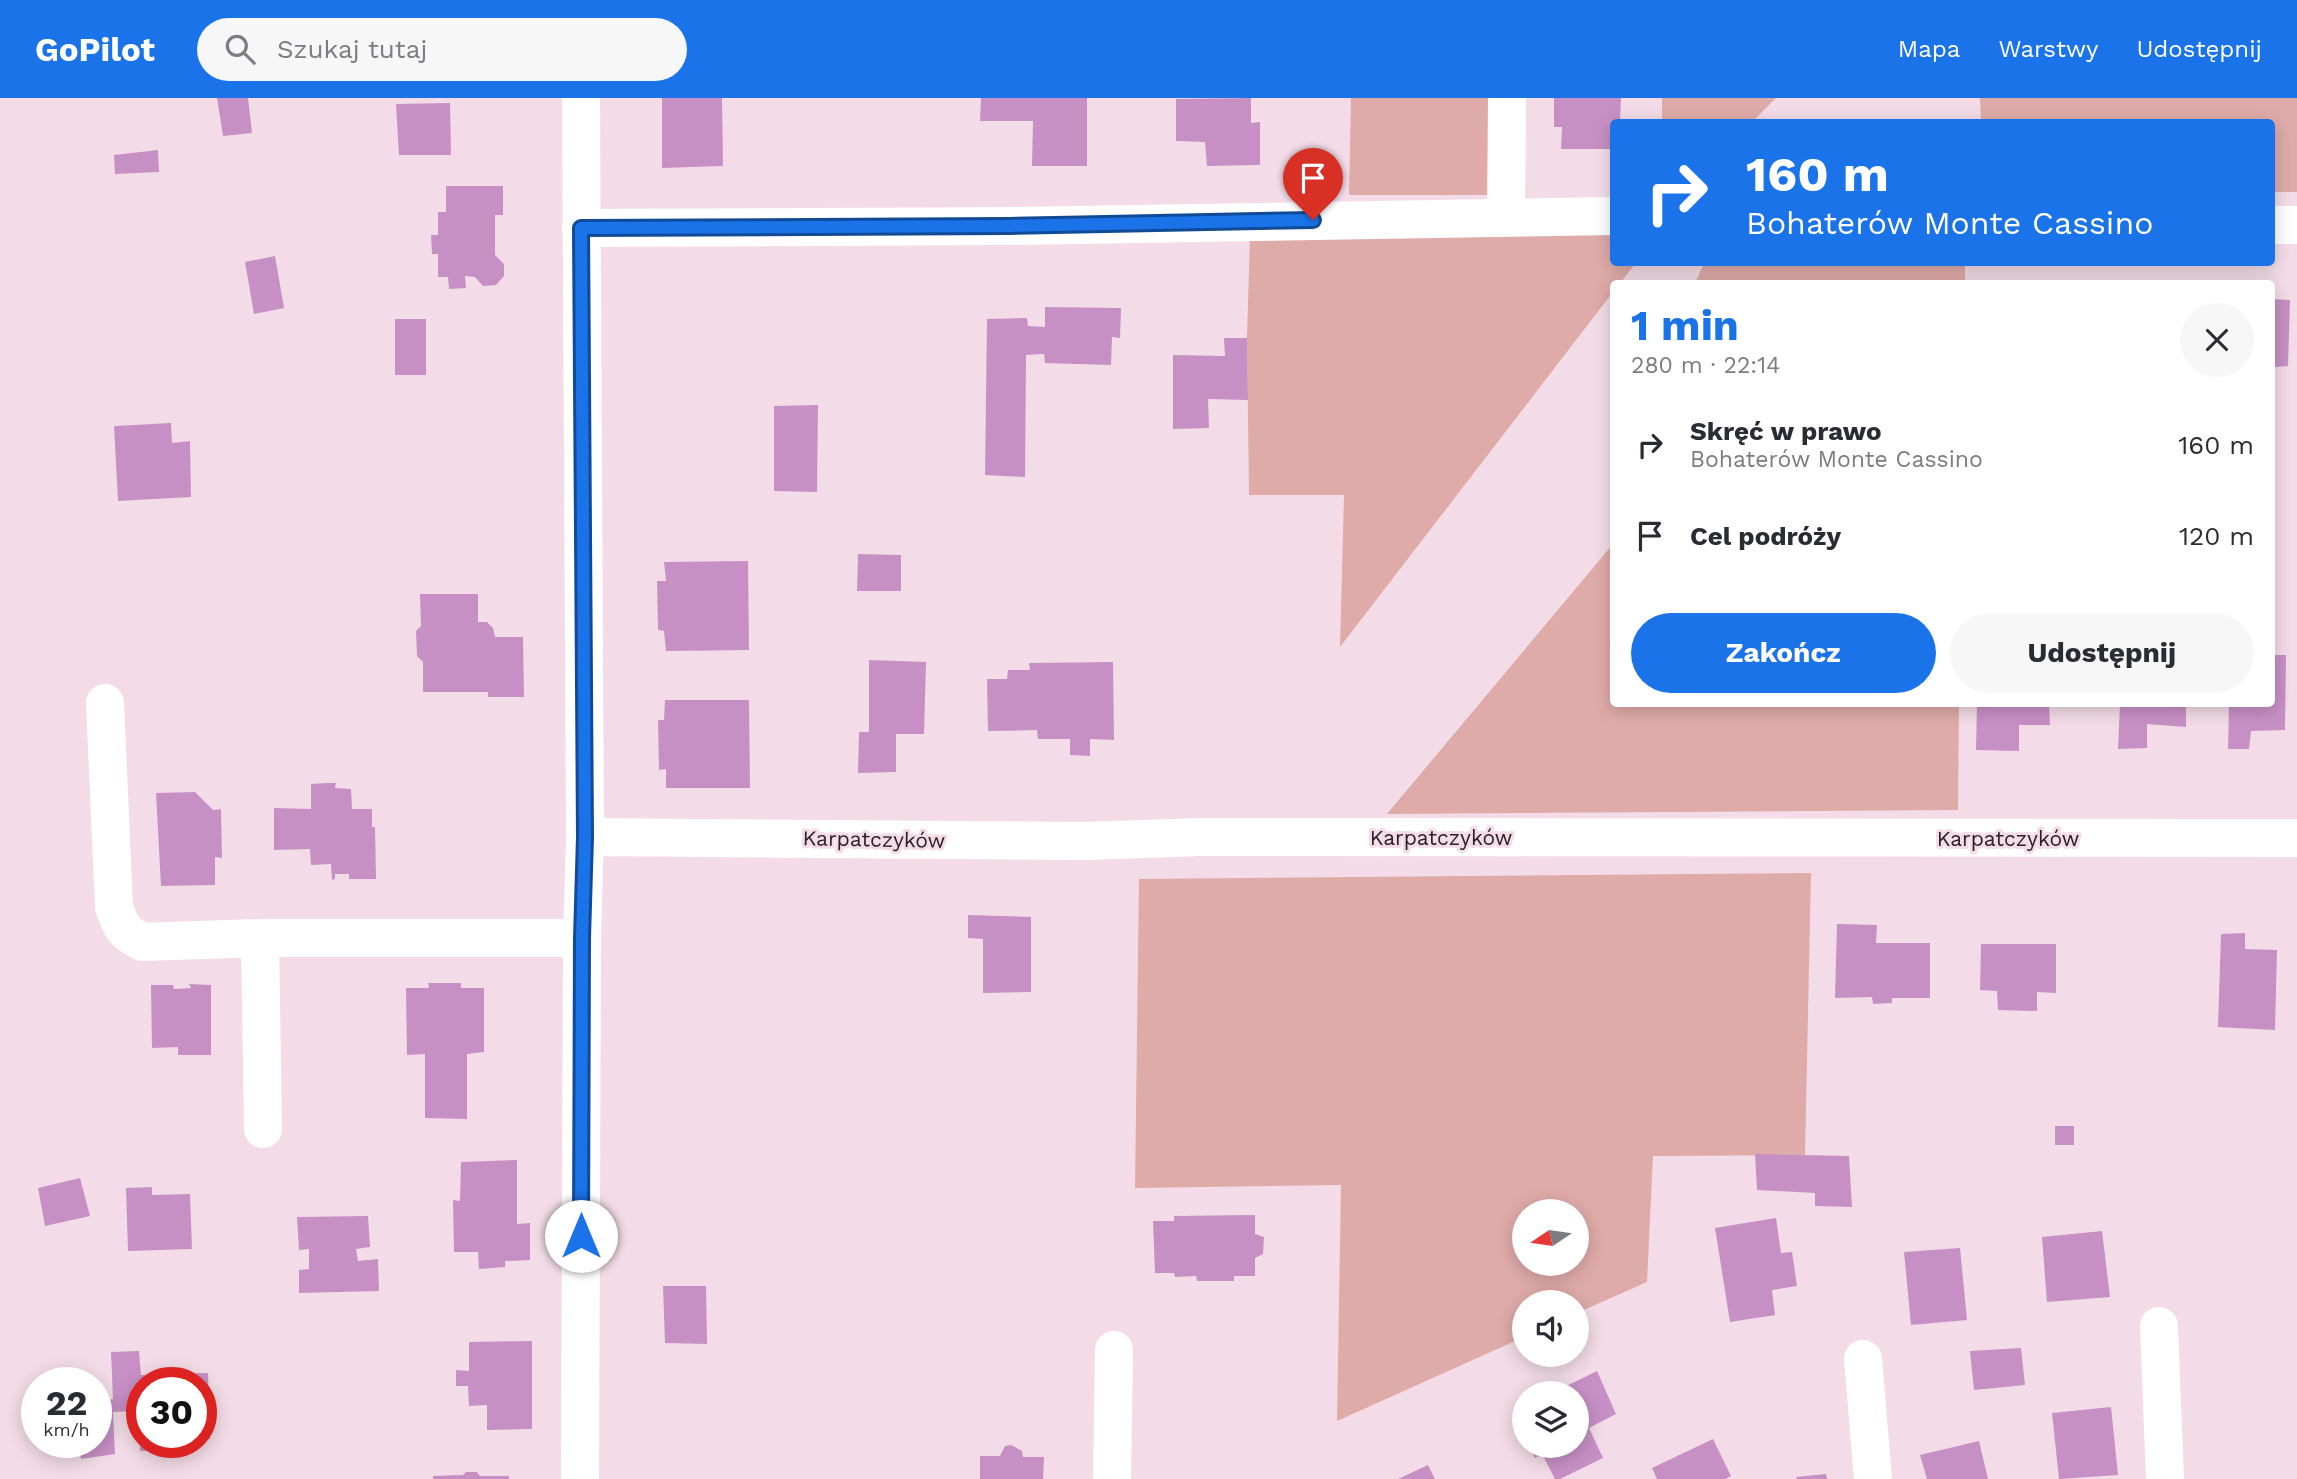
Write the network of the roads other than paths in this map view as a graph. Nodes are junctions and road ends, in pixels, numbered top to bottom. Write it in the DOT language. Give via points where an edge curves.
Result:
graph roads {
  1 [pos="581,98"];
  2 [pos="1507,98"];
  3 [pos="1610,216"];
  4 [pos="1506,217"];
  5 [pos="2275,225"];
  6 [pos="2297,225"];
  7 [pos="581,228"];
  8 [pos="105,703"];
  9 [pos="585,837"];
  10 [pos="2297,838"];
  11 [pos="260,938"];
  12 [pos="582,938"];
  13 [pos="263,1129"];
  14 [pos="2159,1326"];
  15 [pos="1114,1350"];
  16 [pos="1863,1359"];
  17 [pos="580,1479"];
  18 [pos="1112,1479"];
  19 [pos="1873,1479"];
  20 [pos="2165,1479"];
  1 -- 7 [label="street"];
  2 -- 4 [label="street"];
  3 -- 4 [label="street"];
  4 -- 7 [label="street"];
  5 -- 6 [label="street"];
  7 -- 9 [label="street"];
  8 -- 11 [label="street" via="114,907 120,926 142,942"];
  9 -- 10 [label="street, Karpatczyków" via="1084,841 1201,837"];
  9 -- 12 [label="street"];
  11 -- 12 [label="street"];
  11 -- 13 [label="street"];
  12 -- 17 [label="street"];
  14 -- 20 [label="street"];
  15 -- 18 [label="street"];
  16 -- 19 [label="street"];
}
